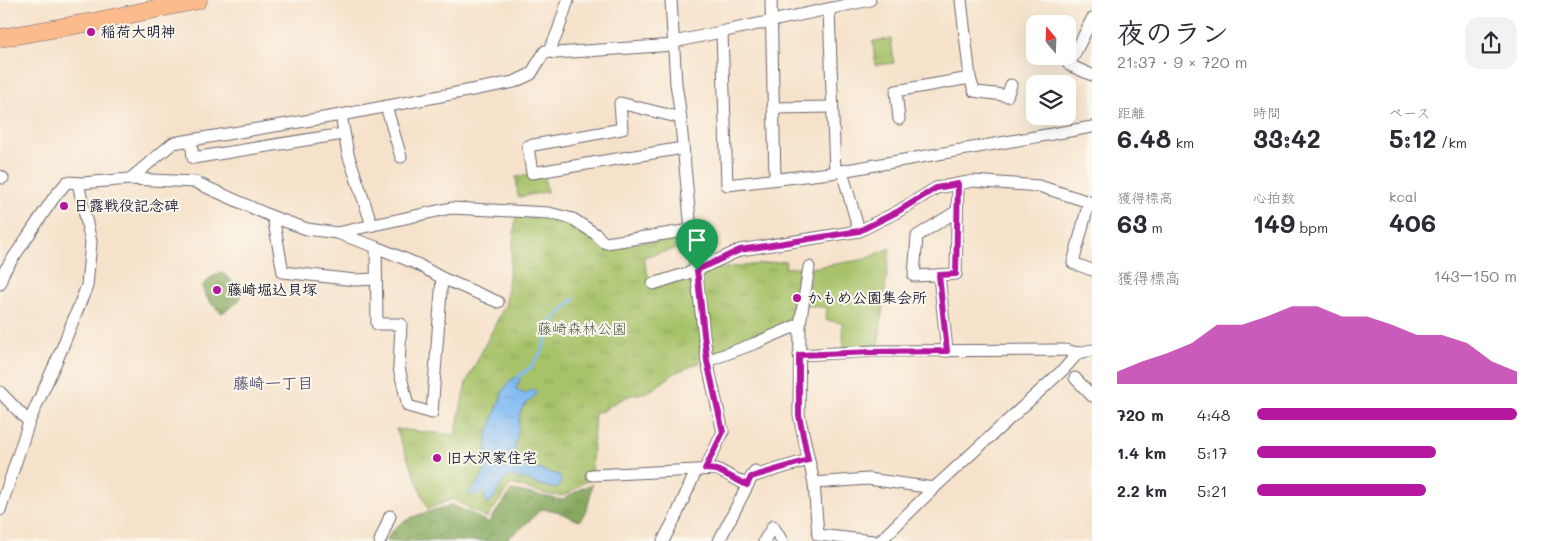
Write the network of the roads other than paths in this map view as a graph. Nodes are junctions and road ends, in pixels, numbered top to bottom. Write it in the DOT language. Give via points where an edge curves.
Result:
graph roads {
  1 [pos="198,0"];
  2 [pos="568,0"];
  3 [pos="671,0"];
  4 [pos="770,0"];
  5 [pos="870,0"];
  6 [pos="961,0"];
  7 [pos="829,8"];
  8 [pos="1092,19"];
  9 [pos="771,22"];
  10 [pos="722,32"];
  11 [pos="0,38"];
  12 [pos="674,43"];
  13 [pos="549,52"];
  14 [pos="1092,75"];
  15 [pos="970,78"];
  16 [pos="1011,85"];
  17 [pos="386,106"];
  18 [pos="832,107"];
  19 [pos="773,108"];
  20 [pos="341,115"];
  21 [pos="681,118"];
  22 [pos="899,119"];
  23 [pos="1092,127"];
  24 [pos="343,134"];
  25 [pos="190,141"];
  26 [pos="683,148"];
  27 [pos="401,156"];
  28 [pos="838,172"];
  29 [pos="130,179"];
  30 [pos="774,179"];
  31 [pos="78,183"];
  32 [pos="958,184"];
  33 [pos="1090,202"];
  34 [pos="957,211"];
  35 [pos="273,217"];
  36 [pos="372,225"];
  37 [pos="691,230"];
  38 [pos="859,231"];
  39 [pos="338,233"];
  40 [pos="376,247"];
  41 [pos="808,267"];
  42 [pos="697,270"];
  43 [pos="1092,270"];
  44 [pos="939,275"];
  45 [pos="442,278"];
  46 [pos="376,279"];
  47 [pos="0,284"];
  48 [pos="653,284"];
  49 [pos="498,302"];
  50 [pos="800,324"];
  51 [pos="1092,350"];
  52 [pos="947,351"];
  53 [pos="1078,353"];
  54 [pos="799,355"];
  55 [pos="707,361"];
  56 [pos="1075,378"];
  57 [pos="0,392"];
  58 [pos="1092,396"];
  59 [pos="29,422"];
  60 [pos="808,460"];
  61 [pos="701,470"];
  62 [pos="592,475"];
  63 [pos="751,477"];
  64 [pos="814,483"];
  65 [pos="934,488"];
  66 [pos="0,510"];
  67 [pos="390,516"];
  68 [pos="380,541"];
  69 [pos="663,541"];
  70 [pos="719,541"];
  71 [pos="764,541"];
  72 [pos="782,541"];
  73 [pos="873,541"];
  74 [pos="880,541"];
  1 -- 11 [label="main road"];
  2 -- 13 [label="street"];
  3 -- 12 [label="street"];
  4 -- 9 [label="street"];
  5 -- 7 [label="street"];
  6 -- 15 [label="street"];
  7 -- 9 [label="street"];
  7 -- 18 [label="street"];
  8 -- 14 [label="street" via="1069,64"];
  9 -- 10 [label="street"];
  9 -- 19 [label="street"];
  10 -- 12 [label="street"];
  10 -- 30 [label="street" via="727,185"];
  12 -- 13 [label="street"];
  12 -- 21 [label="street"];
  13 -- 17 [label="street" via="545,51 531,74 514,82"];
  15 -- 16 [label="street" via="974,91 989,95 1007,96"];
  15 -- 22 [label="street" via="896,91"];
  17 -- 20 [label="street"];
  17 -- 27 [label="street"];
  18 -- 19 [label="street"];
  18 -- 28 [label="street"];
  19 -- 30 [label="street"];
  20 -- 24 [label="street"];
  20 -- 25 [label="street"];
  21 -- 26 [label="street"];
  21 -- 26 [label="street" via="620,103 622,128 528,146 532,173"];
  23 -- 28 [label="street"];
  24 -- 25 [label="street" via="193,158"];
  24 -- 36 [label="street"];
  25 -- 29 [label="street" via="172,144"];
  26 -- 37 [label="street"];
  28 -- 30 [label="street"];
  28 -- 38 [label="street"];
  29 -- 31 [label="street"];
  29 -- 35 [label="street" via="194,182"];
  31 -- 47 [label="street" via="67,182 54,196 3,273"];
  31 -- 59 [label="street" via="91,242 87,286"];
  32 -- 33 [label="street" via="973,181 1039,186"];
  32 -- 34 [label="street"];
  32 -- 38 [label="street" via="936,188"];
  33 -- 43 [label="street" via="1073,263"];
  34 -- 44 [label="street" via="956,274"];
  34 -- 44 [label="street" via="917,236 914,276"];
  35 -- 39 [label="street" via="307,229"];
  35 -- 46 [label="street" via="283,272 355,280"];
  36 -- 37 [label="street" via="452,208 549,214 573,219 606,243"];
  36 -- 39 [label="street"];
  37 -- 42 [label="street"];
  38 -- 42 [label="street" via="740,250"];
  39 -- 40 [label="street"];
  40 -- 45 [label="street"];
  40 -- 46 [label="street"];
  41 -- 50 [label="street"];
  42 -- 48 [label="street"];
  42 -- 55 [label="street"];
  44 -- 52 [label="street"];
  45 -- 46 [label="street" via="432,413 408,406 399,368 401,324 377,324"];
  45 -- 49 [label="street"];
  50 -- 54 [label="street"];
  50 -- 55 [label="street"];
  51 -- 53 [label="street"];
  52 -- 53 [label="street" via="1065,350"];
  52 -- 54 [label="street"];
  53 -- 65 [label="street"];
  54 -- 60 [label="street" via="799,415"];
  55 -- 61 [label="street" via="723,432"];
  56 -- 58 [label="street"];
  57 -- 59 [label="street"];
  59 -- 66 [label="street"];
  60 -- 63 [label="street"];
  60 -- 64 [label="street"];
  61 -- 62 [label="street"];
  61 -- 63 [label="street"];
  61 -- 69 [label="street"];
  63 -- 70 [label="street"];
  64 -- 65 [label="street" via="868,480"];
  64 -- 73 [label="street" via="818,535"];
  65 -- 74 [label="street"];
  67 -- 68 [label="street"];
  71 -- 72 [label="street" via="773,526"];
}
